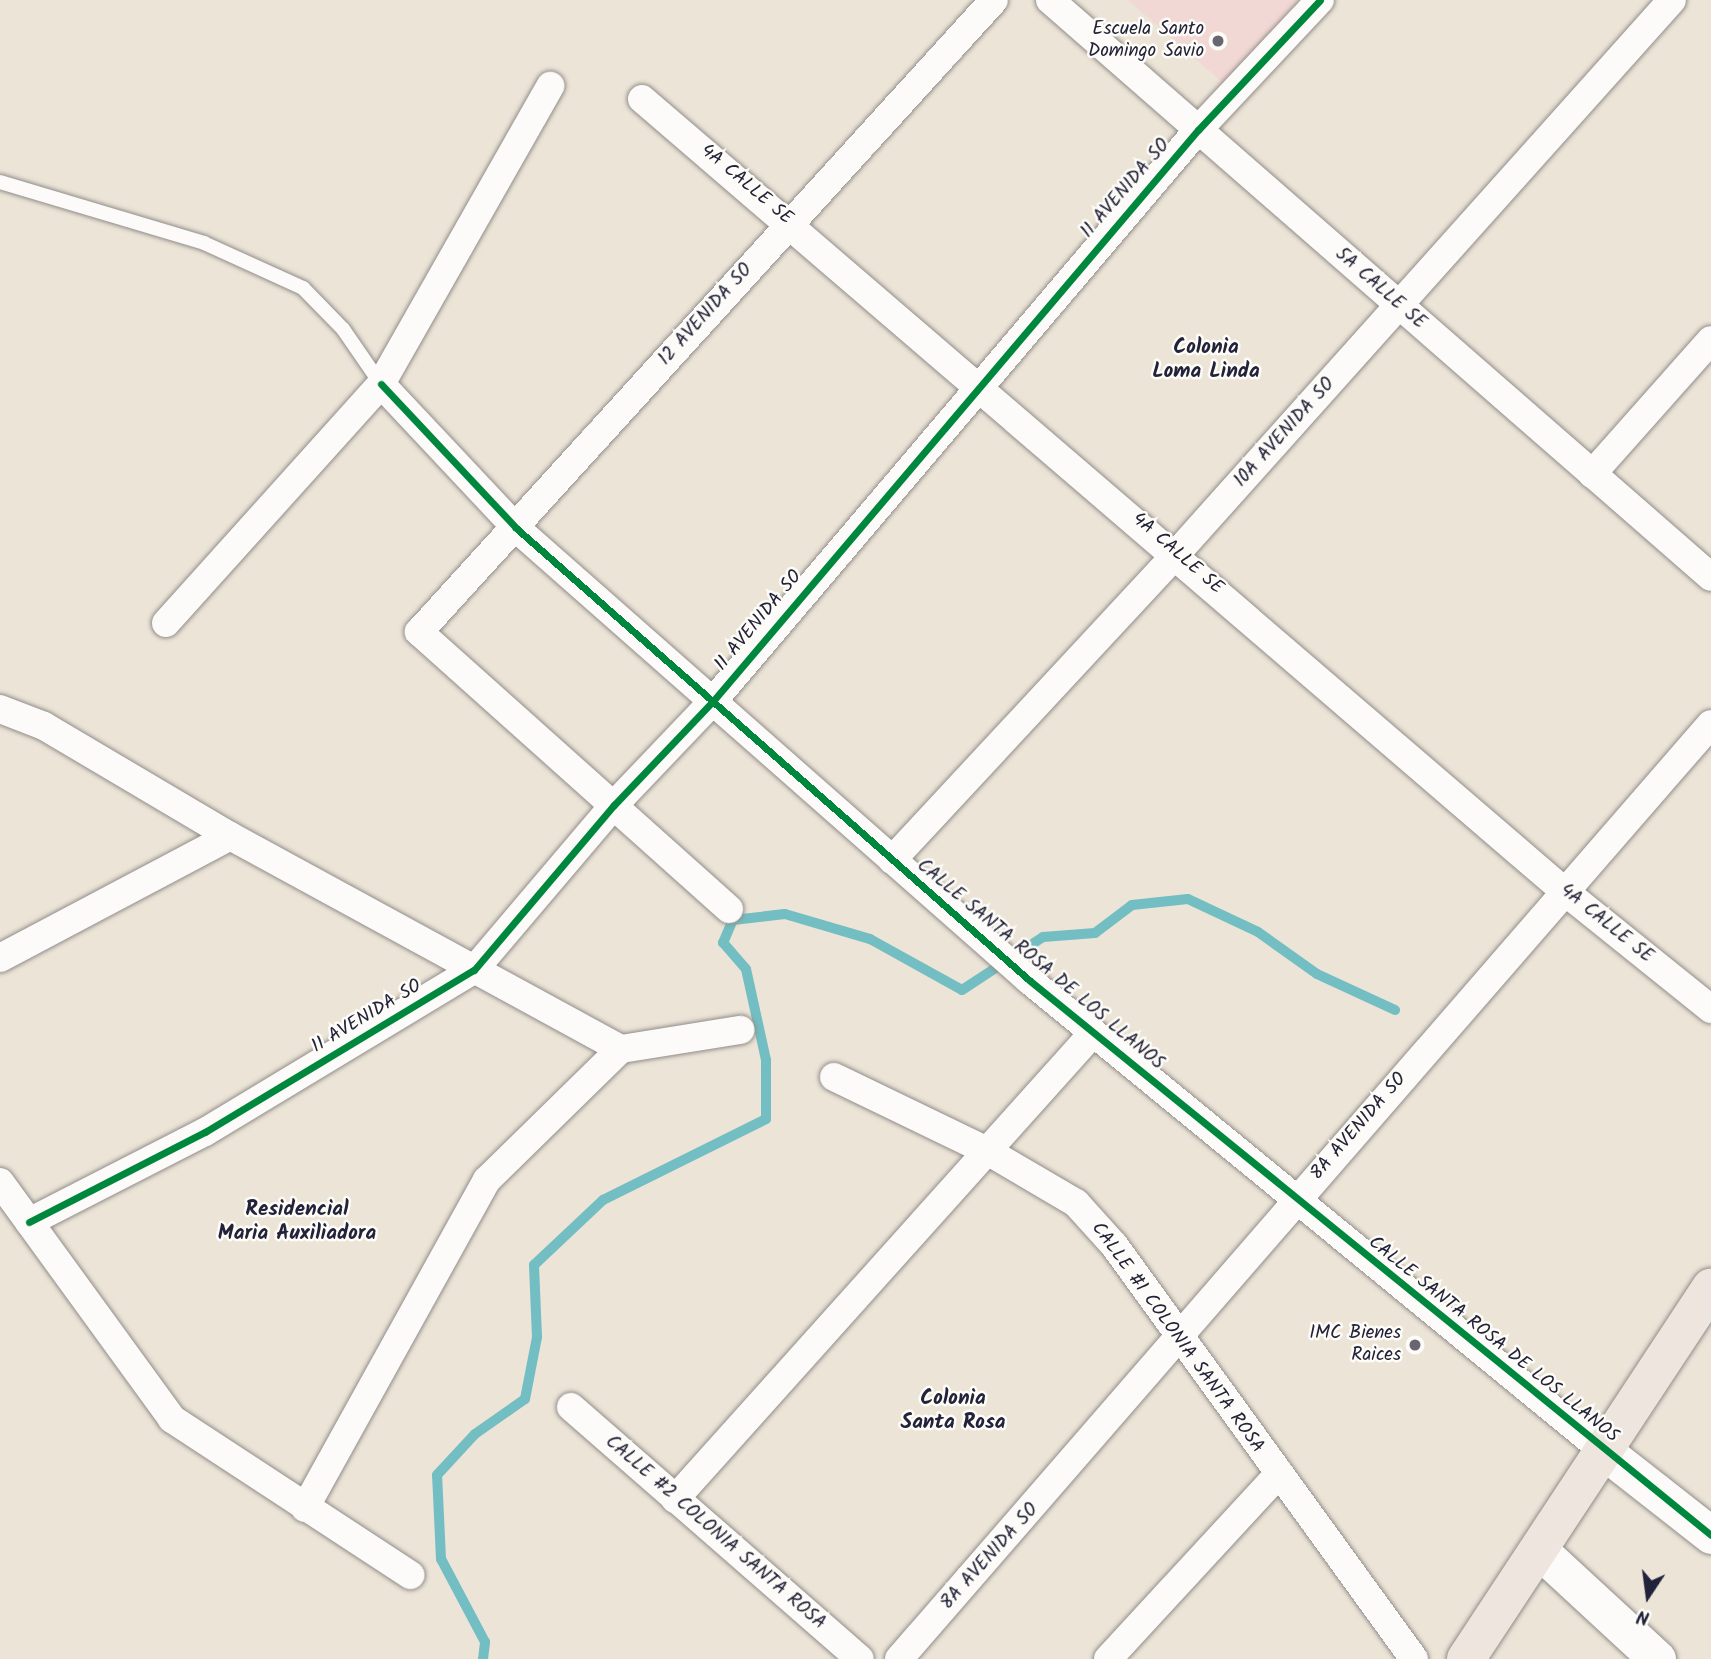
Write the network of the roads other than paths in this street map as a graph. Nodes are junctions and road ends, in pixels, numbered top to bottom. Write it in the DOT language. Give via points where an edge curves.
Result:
graph roads {
  1 [pos="994,0"];
  2 [pos="1050,0"];
  3 [pos="1320,0"];
  4 [pos="1672,0"];
  5 [pos="551,86"];
  6 [pos="642,99"];
  7 [pos="1198,130"];
  8 [pos="0,182"];
  9 [pos="789,222"];
  10 [pos="1399,305"];
  11 [pos="1711,340"];
  12 [pos="978,383"];
  13 [pos="381,384"];
  14 [pos="1592,474"];
  15 [pos="516,528"];
  16 [pos="1177,553"];
  17 [pos="1711,577"];
  18 [pos="166,622"];
  19 [pos="713,701"];
  20 [pos="0,709"];
  21 [pos="1711,724"];
  22 [pos="614,804"];
  23 [pos="230,836"];
  24 [pos="892,860"];
  25 [pos="1563,890"];
  26 [pos="729,909"];
  27 [pos="0,958"];
  28 [pos="474,970"];
  29 [pos="1711,1009"];
  30 [pos="740,1030"];
  31 [pos="1093,1034"];
  32 [pos="621,1049"];
  33 [pos="834,1077"];
  34 [pos="989,1152"];
  35 [pos="0,1182"];
  36 [pos="1297,1199"];
  37 [pos="29,1222"];
  38 [pos="1711,1287"];
  39 [pos="1182,1340"];
  40 [pos="571,1407"];
  41 [pos="1600,1448"];
  42 [pos="1277,1476"];
  43 [pos="675,1499"];
  44 [pos="305,1508"];
  45 [pos="1711,1535"];
  46 [pos="1538,1549"];
  47 [pos="410,1575"];
  48 [pos="860,1659"];
  49 [pos="899,1659"];
  50 [pos="1108,1659"];
  51 [pos="1414,1659"];
  52 [pos="1466,1659"];
  53 [pos="1657,1659"];
  1 -- 9 [label="street, 12 AVENIDA SO"];
  2 -- 7 [label="street, 5A CALLE SE"];
  3 -- 7 [label="street, 11 AVENIDA SO"];
  4 -- 10 [label="street, 10A AVENIDA SO"];
  5 -- 13 [label="street"];
  6 -- 9 [label="street, 4A CALLE SE"];
  7 -- 10 [label="street, 5A CALLE SE"];
  7 -- 12 [label="street, 11 AVENIDA SO"];
  8 -- 13 [label="lane" via="204,243 303,288 344,329"];
  9 -- 12 [label="street, 4A CALLE SE"];
  9 -- 15 [label="street, 12 AVENIDA SO"];
  10 -- 14 [label="street, 5A CALLE SE"];
  10 -- 16 [label="street, 10A AVENIDA SO"];
  11 -- 14 [label="street"];
  12 -- 16 [label="street, 4A CALLE SE"];
  12 -- 19 [label="street, 11 AVENIDA SO"];
  13 -- 15 [label="street, CALLE SANTA ROSA DE LOS LLANOS"];
  13 -- 18 [label="street"];
  14 -- 17 [label="street, 5A CALLE SE"];
  15 -- 19 [label="street, CALLE SANTA ROSA DE LOS LLANOS"];
  15 -- 22 [label="street, 12 AVENIDA SO" via="419,632"];
  16 -- 24 [label="street, 10A AVENIDA SO"];
  16 -- 25 [label="street, 4A CALLE SE"];
  19 -- 22 [label="street, 11 AVENIDA SO"];
  19 -- 24 [label="street, CALLE SANTA ROSA DE LOS LLANOS"];
  20 -- 23 [label="street" via="44,726"];
  21 -- 25 [label="street, 8A AVENIDA SO"];
  22 -- 26 [label="street"];
  22 -- 28 [label="street, 11 AVENIDA SO"];
  23 -- 27 [label="street"];
  23 -- 28 [label="street"];
  24 -- 31 [label="street, CALLE SANTA ROSA DE LOS LLANOS"];
  25 -- 29 [label="street, 4A CALLE SE"];
  25 -- 36 [label="street, 8A AVENIDA SO"];
  28 -- 32 [label="street"];
  28 -- 37 [label="street, 11 AVENIDA SO" via="205,1132"];
  30 -- 32 [label="street"];
  31 -- 34 [label="street"];
  31 -- 36 [label="street, CALLE SANTA ROSA DE LOS LLANOS"];
  32 -- 44 [label="street" via="487,1180"];
  33 -- 34 [label="street, CALLE #1 COLONIA SANTA ROSA"];
  34 -- 39 [label="street, CALLE #1 COLONIA SANTA ROSA" via="1076,1203"];
  34 -- 43 [label="street"];
  35 -- 37 [label="street"];
  36 -- 39 [label="street, 8A AVENIDA SO"];
  36 -- 41 [label="street, CALLE SANTA ROSA DE LOS LLANOS"];
  37 -- 44 [label="street" via="172,1419"];
  38 -- 41 [label="main road"];
  39 -- 42 [label="street, CALLE #1 COLONIA SANTA ROSA"];
  39 -- 49 [label="street, 8A AVENIDA SO"];
  40 -- 43 [label="street, CALLE #2 COLONIA SANTA ROSA"];
  41 -- 45 [label="street, CALLE SANTA ROSA DE LOS LLANOS"];
  41 -- 46 [label="main road"];
  42 -- 50 [label="street"];
  42 -- 51 [label="street, CALLE #1 COLONIA SANTA ROSA"];
  43 -- 48 [label="street, CALLE #2 COLONIA SANTA ROSA"];
  44 -- 47 [label="street"];
  46 -- 52 [label="main road"];
  46 -- 53 [label="street"];
}
